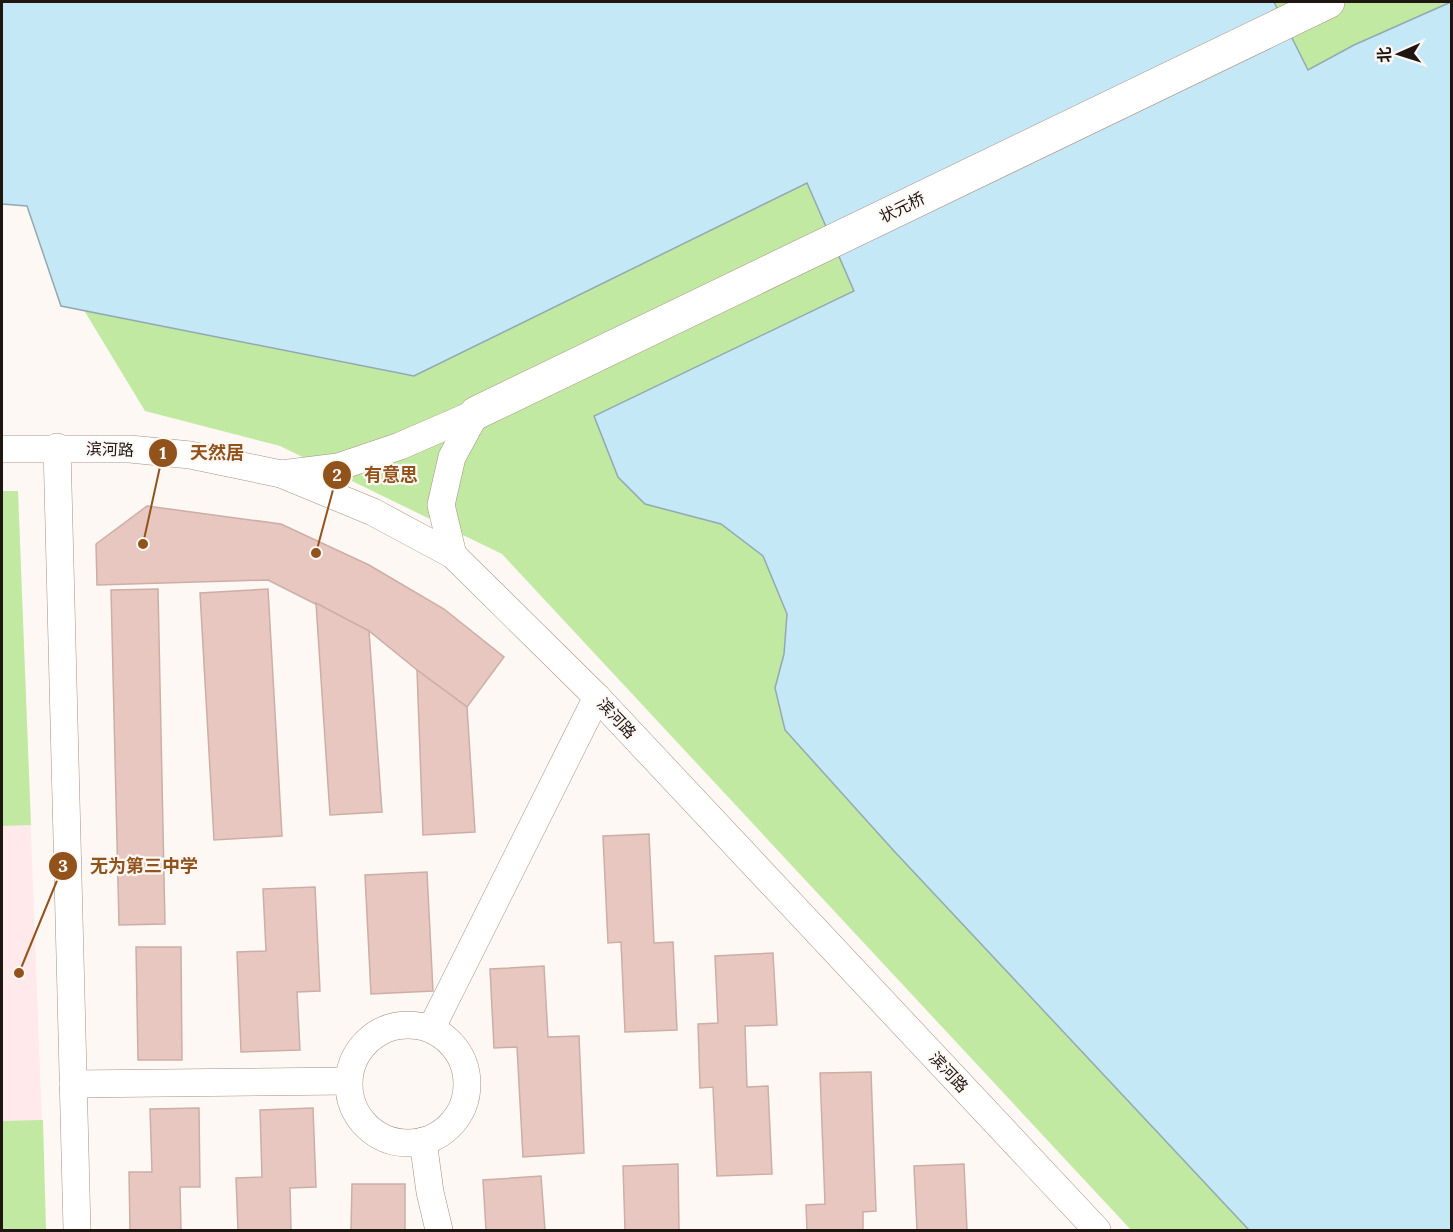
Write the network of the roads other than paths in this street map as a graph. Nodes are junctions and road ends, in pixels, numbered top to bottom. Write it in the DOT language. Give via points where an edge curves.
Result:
graph roads {
  1 [pos="1328,2"];
  2 [pos="476,413"];
  3 [pos="57,447"];
  4 [pos="2,448"];
  5 [pos="281,474"];
  6 [pos="453,555"];
  7 [pos="597,697"];
  8 [pos="430,1029"];
  9 [pos="348,1081"];
  10 [pos="73,1084"];
  11 [pos="423,1141"];
  12 [pos="77,1230"];
  13 [pos="439,1230"];
  14 [pos="1097,1230"];
  1 -- 2 [label="main road, 状元桥"];
  2 -- 5 [label="street" via="400,446 338,467"];
  2 -- 6 [label="street" via="452,457 441,505"];
  3 -- 4 [label="street, 滨河路"];
  3 -- 5 [label="street, 滨河路" via="190,455"];
  3 -- 10 [label="street"];
  5 -- 6 [label="street, 滨河路" via="373,512"];
  6 -- 7 [label="street, 滨河路"];
  7 -- 8 [label="street"];
  7 -- 14 [label="street, 滨河路"];
  8 -- 9 [label="street" via="402,1025 376,1034 352,1063"];
  8 -- 11 [label="street" via="447,1039 459,1054 466,1071 467,1090 462,1109 451,1126"];
  9 -- 10 [label="street"];
  9 -- 11 [label="street" via="351,1102 360,1120 375,1135 394,1143"];
  10 -- 12 [label="street"];
  11 -- 13 [label="street"];
}
